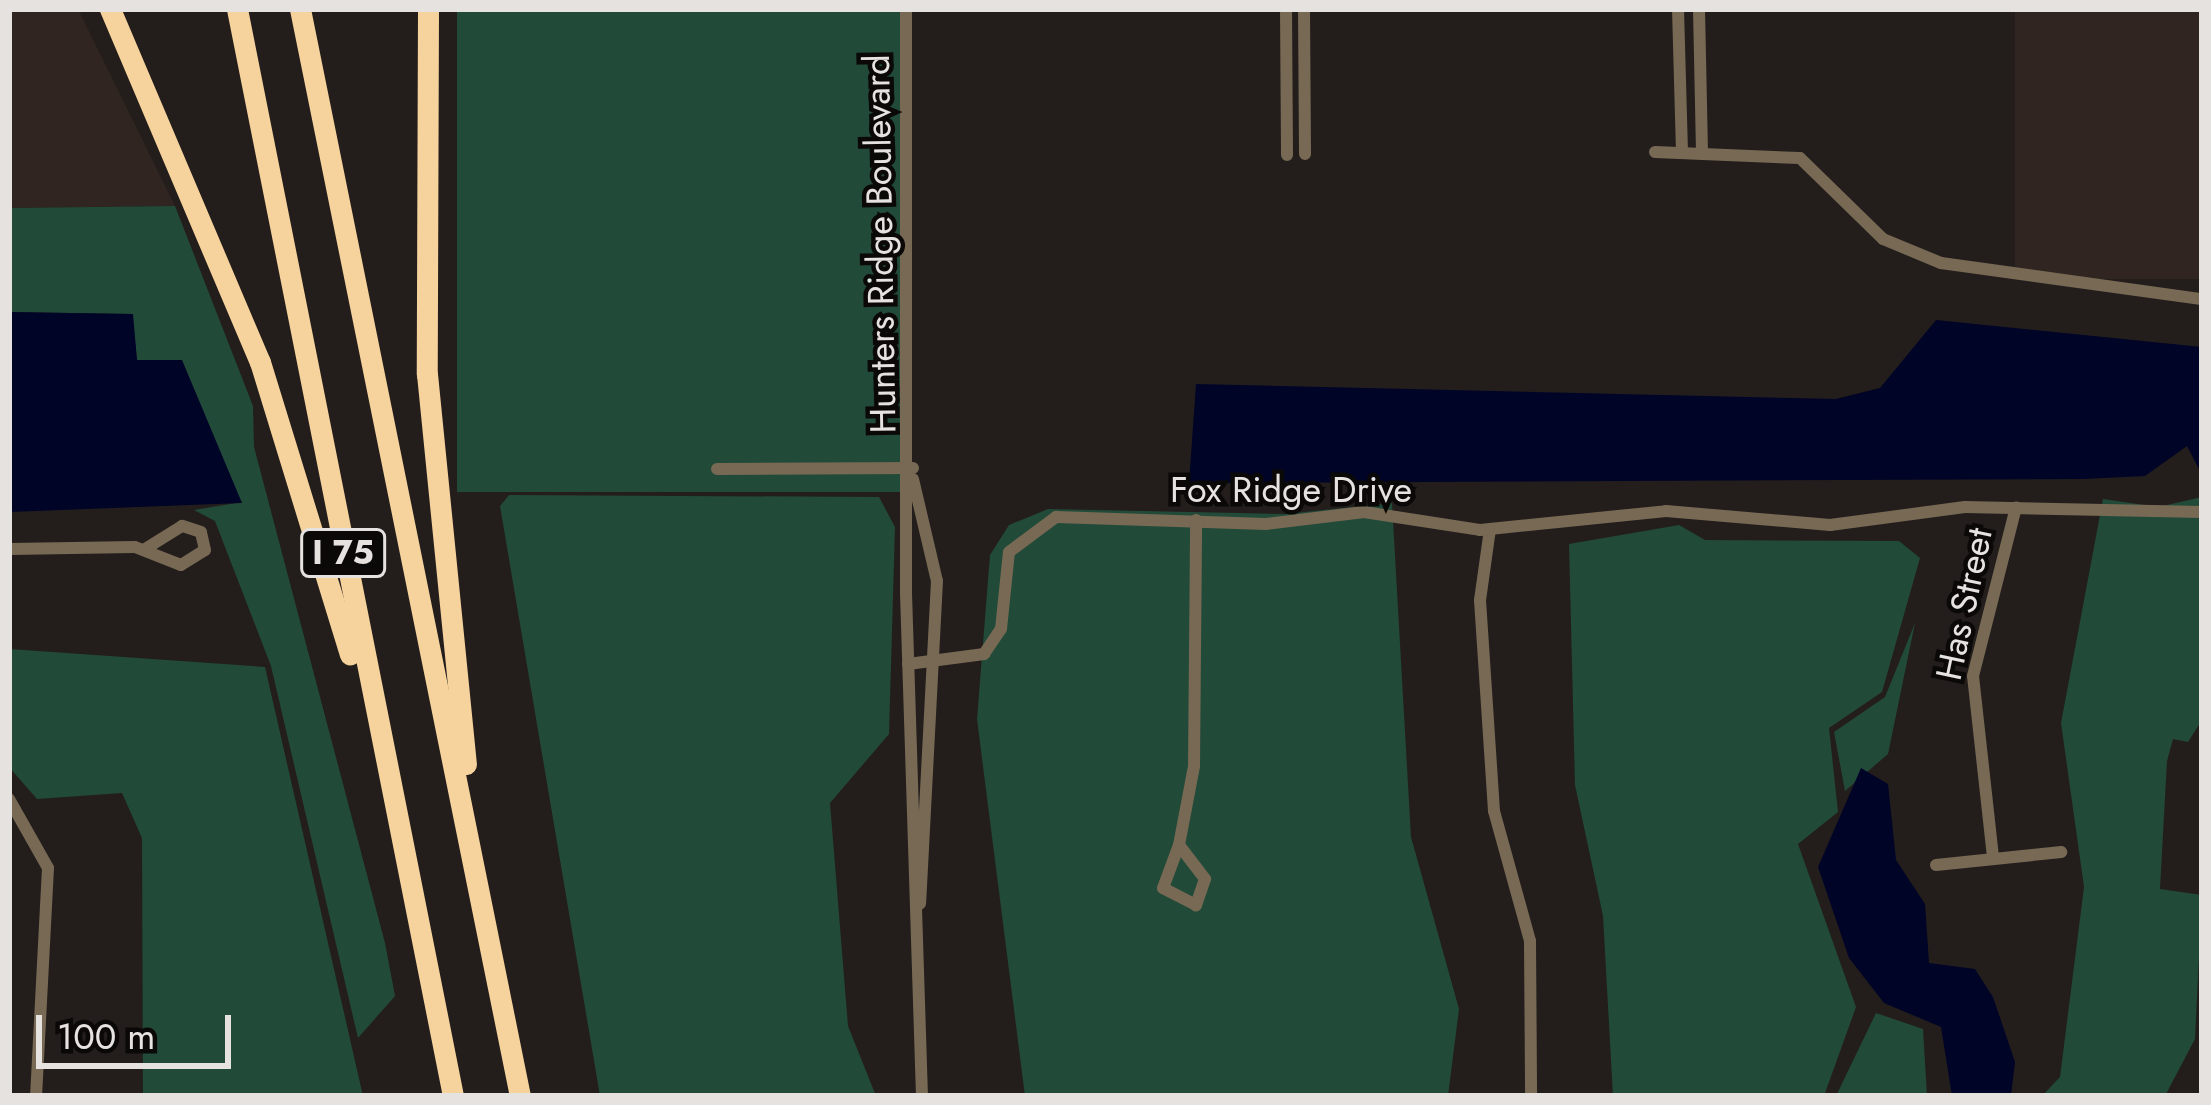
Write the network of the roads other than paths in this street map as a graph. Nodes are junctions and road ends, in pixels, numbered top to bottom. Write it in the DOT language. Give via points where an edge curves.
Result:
graph roads {
  1 [pos="110,9"];
  2 [pos="237,9"];
  3 [pos="300,9"];
  4 [pos="428,9"];
  5 [pos="906,9"];
  6 [pos="1286,9"];
  7 [pos="1304,9"];
  8 [pos="1678,9"];
  9 [pos="1699,9"];
  10 [pos="1655,152"];
  11 [pos="1682,152"];
  12 [pos="1702,152"];
  13 [pos="1287,154"];
  14 [pos="1305,154"];
  15 [pos="2202,299"];
  16 [pos="717,469"];
  17 [pos="913,473"];
  18 [pos="2016,507"];
  19 [pos="2202,512"];
  20 [pos="1196,520"];
  21 [pos="1490,530"];
  22 [pos="9,549"];
  23 [pos="145,549"];
  24 [pos="908,664"];
  25 [pos="936,664"];
  26 [pos="385,778"];
  27 [pos="9,799"];
  28 [pos="1179,845"];
  29 [pos="2061,852"];
  30 [pos="471,854"];
  31 [pos="1993,857"];
  32 [pos="1936,865"];
  33 [pos="919,907"];
  34 [pos="35,1096"];
  35 [pos="453,1096"];
  36 [pos="520,1096"];
  37 [pos="922,1096"];
  38 [pos="1532,1096"];
  1 -- 26 [label="highway" via="276,407"];
  2 -- 26 [label="highway, I 75"];
  3 -- 30 [label="highway, I 75"];
  4 -- 30 [label="highway" via="427,374"];
  5 -- 17 [label="street, Hunters Ridge Boulevard"];
  6 -- 13 [label="street"];
  7 -- 14 [label="street"];
  8 -- 11 [label="street"];
  9 -- 12 [label="street"];
  10 -- 11 [label="street"];
  11 -- 12 [label="street"];
  12 -- 15 [label="street" via="1800,158 1906,253 2069,288"];
  16 -- 17 [label="street"];
  17 -- 24 [label="street, Hunters Ridge Boulevard"];
  17 -- 25 [label="street, Hunters Ridge Boulevard" via="937,581"];
  18 -- 19 [label="street, Fox Ridge Drive"];
  18 -- 21 [label="street, Fox Ridge Drive" via="1830,524 1666,511"];
  18 -- 31 [label="street, Has Street" via="1973,676"];
  20 -- 21 [label="street, Fox Ridge Drive" via="1364,512"];
  20 -- 25 [label="street, Fox Ridge Drive" via="1034,524 1009,552 994,644 970,662"];
  20 -- 28 [label="street" via="1194,766"];
  21 -- 38 [label="street" via="1480,600 1494,811 1530,941"];
  22 -- 23 [label="street"];
  23 -- 23 [label="street" via="181,565 206,550 201,532 182,526"];
  24 -- 25 [label="street, Fox Ridge Drive"];
  24 -- 33 [label="street, Hunters Ridge Boulevard"];
  25 -- 33 [label="street, Hunters Ridge Boulevard"];
  26 -- 35 [label="highway, I 75"];
  27 -- 34 [label="street" via="48,868"];
  28 -- 28 [label="street" via="1163,888 1196,905 1205,879"];
  29 -- 31 [label="street"];
  30 -- 36 [label="highway, I 75"];
  31 -- 32 [label="street"];
  33 -- 37 [label="street, Hunters Ridge Boulevard"];
}
